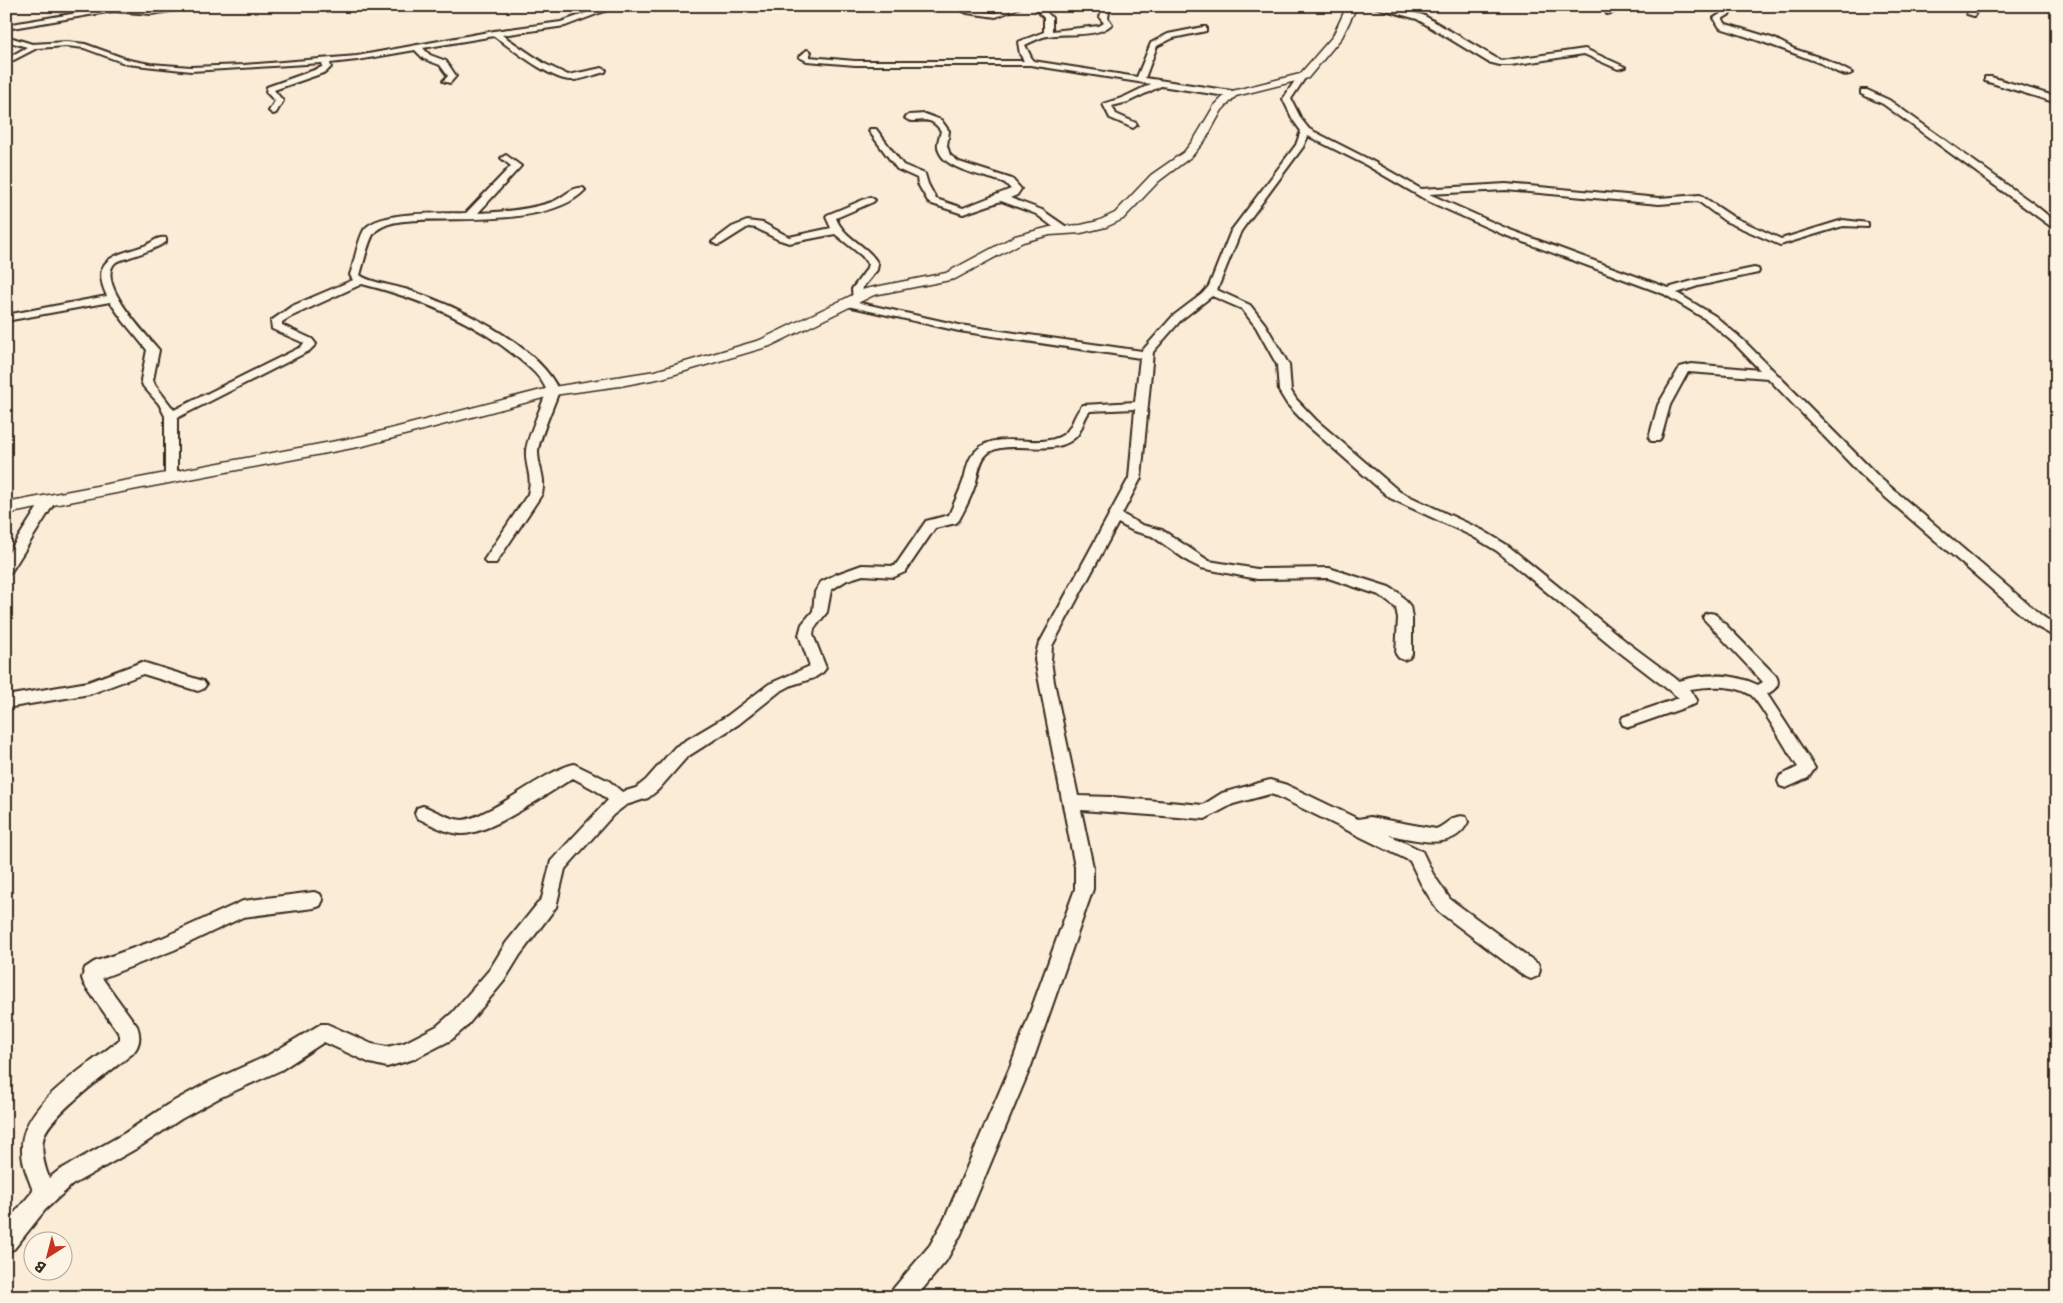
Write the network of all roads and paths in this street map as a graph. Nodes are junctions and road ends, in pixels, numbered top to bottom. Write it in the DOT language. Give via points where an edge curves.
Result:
graph roads {
  1 [pos="199,6"];
  2 [pos="614,6"];
  3 [pos="1019,6"];
  4 [pos="1037,6"];
  5 [pos="1352,6"];
  6 [pos="1375,6"];
  7 [pos="1723,6"];
  8 [pos="967,11"];
  9 [pos="1105,12"];
  10 [pos="6,27"];
  11 [pos="1203,29"];
  12 [pos="494,33"];
  13 [pos="1048,34"];
  14 [pos="6,38"];
  15 [pos="34,46"];
  16 [pos="417,47"];
  17 [pos="807,52"];
  18 [pos="325,61"];
  19 [pos="6,62"];
  20 [pos="1030,63"];
  21 [pos="1621,67"];
  22 [pos="602,70"];
  23 [pos="1848,73"];
  24 [pos="1301,78"];
  25 [pos="1988,79"];
  26 [pos="1140,80"];
  27 [pos="447,81"];
  28 [pos="1160,83"];
  29 [pos="1864,92"];
  30 [pos="1232,94"];
  31 [pos="2057,100"];
  32 [pos="273,111"];
  33 [pos="909,118"];
  34 [pos="1134,125"];
  35 [pos="873,131"];
  36 [pos="1306,131"];
  37 [pos="506,158"];
  38 [pos="580,190"];
  39 [pos="1420,192"];
  40 [pos="1003,198"];
  41 [pos="870,200"];
  42 [pos="468,217"];
  43 [pos="1864,225"];
  44 [pos="2057,228"];
  45 [pos="838,230"];
  46 [pos="1064,230"];
  47 [pos="162,240"];
  48 [pos="717,242"];
  49 [pos="1754,271"];
  50 [pos="361,280"];
  51 [pos="1210,291"];
  52 [pos="1668,292"];
  53 [pos="113,298"];
  54 [pos="852,301"];
  55 [pos="6,318"];
  56 [pos="1146,355"];
  57 [pos="1772,375"];
  58 [pos="553,391"];
  59 [pos="1142,405"];
  60 [pos="171,416"];
  61 [pos="1655,438"];
  62 [pos="171,477"];
  63 [pos="6,509"];
  64 [pos="44,509"];
  65 [pos="1116,516"];
  66 [pos="491,560"];
  67 [pos="6,569"];
  68 [pos="1710,618"];
  69 [pos="2057,633"];
  70 [pos="1404,654"];
  71 [pos="198,685"];
  72 [pos="1677,687"];
  73 [pos="1758,692"];
  74 [pos="6,702"];
  75 [pos="1629,721"];
  76 [pos="1786,781"];
  77 [pos="620,800"];
  78 [pos="1072,803"];
  79 [pos="423,813"];
  80 [pos="1460,822"];
  81 [pos="1356,827"];
  82 [pos="314,900"];
  83 [pos="1531,970"];
  84 [pos="45,1194"];
  85 [pos="6,1241"];
  86 [pos="901,1297"];
  1 -- 10 [label="street" via="154,12 132,12 121,8"];
  2 -- 12 [label="street" via="556,25"];
  3 -- 8 [label="street" via="996,16"];
  4 -- 13 [label="street" via="1048,18"];
  5 -- 24 [label="street" via="1337,36"];
  6 -- 21 [label="street" via="1420,17 1500,63 1582,51"];
  7 -- 23 [label="street" via="1726,14 1718,18 1723,26 1772,40"];
  9 -- 13 [label="street" via="1106,26"];
  11 -- 26 [label="street" via="1171,36 1154,45"];
  12 -- 16 [label="street"];
  12 -- 22 [label="street" via="542,66 566,77"];
  13 -- 20 [label="street" via="1020,45"];
  14 -- 15 [label="street"];
  15 -- 18 [label="street" via="77,45 126,62 170,68 236,68"];
  15 -- 19 [label="street"];
  16 -- 18 [label="street"];
  16 -- 27 [label="street" via="427,57 443,63 452,78"];
  17 -- 20 [label="street" via="803,57 807,59 855,63"];
  18 -- 32 [label="street" via="327,67 323,70 270,89 279,101"];
  20 -- 26 [label="street"];
  24 -- 30 [label="street"];
  24 -- 36 [label="street" via="1287,98"];
  25 -- 31 [label="street"];
  26 -- 28 [label="street"];
  28 -- 30 [label="street"];
  28 -- 34 [label="street" via="1124,100 1107,104 1110,115"];
  29 -- 44 [label="street" via="1886,102"];
  30 -- 46 [label="street" via="1208,121 1188,154 1155,178 1119,216 1090,228"];
  33 -- 40 [label="street" via="925,116 936,119 945,131 941,148 944,154 957,164 1012,183 1016,188 1014,193"];
  35 -- 40 [label="street" via="900,167 922,176 932,201 963,211"];
  36 -- 39 [label="street"];
  36 -- 51 [label="street" via="1300,146 1236,231"];
  37 -- 42 [label="street" via="516,166"];
  38 -- 42 [label="street" via="566,201 552,206 516,214"];
  39 -- 43 [label="street" via="1506,187 1652,200 1700,198 1729,219 1780,242 1843,223"];
  39 -- 52 [label="street" via="1492,226"];
  40 -- 46 [label="street" via="1039,212"];
  41 -- 45 [label="street" via="831,217"];
  42 -- 50 [label="street" via="402,218 374,226 369,231 355,278"];
  45 -- 48 [label="street" via="789,240 751,223 740,226"];
  45 -- 54 [label="street" via="873,264"];
  46 -- 54 [label="street" via="1008,243 950,276 870,292"];
  47 -- 53 [label="street" via="108,264 106,273"];
  49 -- 52 [label="street"];
  50 -- 58 [label="street" via="441,306 500,338 543,374"];
  50 -- 60 [label="street" via="278,320 276,327 308,341 310,344 305,349"];
  51 -- 56 [label="street" via="1177,318 1155,340"];
  51 -- 72 [label="street" via="1246,307 1284,365 1285,391 1291,400 1312,423 1395,495 1502,548"];
  52 -- 57 [label="street" via="1711,318"];
  53 -- 55 [label="street"];
  53 -- 60 [label="street" via="127,321 153,350 147,380"];
  54 -- 56 [label="street" via="959,328"];
  54 -- 58 [label="street" via="759,345 657,374"];
  56 -- 59 [label="street"];
  57 -- 61 [label="street" via="1684,369 1664,405"];
  57 -- 69 [label="street" via="1875,481 2037,620"];
  58 -- 62 [label="street" via="363,441"];
  58 -- 66 [label="street" via="532,450 538,481 535,494"];
  59 -- 65 [label="street" via="1137,472"];
  59 -- 77 [label="street" via="1086,408 1076,431 1056,444 997,444 985,448 976,459 954,517 931,524 900,569 894,572 862,570 826,586 822,592 820,612 807,628 806,635 818,664 816,671 774,688 733,720 681,752 642,793"];
  60 -- 62 [label="street"];
  62 -- 64 [label="street"];
  63 -- 64 [label="street"];
  64 -- 67 [label="street"];
  65 -- 70 [label="street" via="1138,528 1157,533 1206,565 1257,574 1333,574 1384,591 1403,606"];
  65 -- 78 [label="street" via="1045,646 1046,682"];
  68 -- 73 [label="street" via="1771,680 1770,685"];
  71 -- 74 [label="street" via="142,668 90,688"];
  72 -- 73 [label="street" via="1694,681 1717,681"];
  72 -- 75 [label="street" via="1689,700"];
  73 -- 76 [label="street" via="1807,768"];
  77 -- 79 [label="street" via="603,786 574,771 465,828"];
  77 -- 84 [label="street" via="557,866 547,907 513,949 497,975 460,1020 444,1033 407,1052 387,1056 370,1053 321,1033 274,1063 174,1112 65,1178"];
  78 -- 81 [label="street" via="1205,812 1228,798 1274,787"];
  78 -- 86 [label="street" via="1085,879 1063,949 1010,1091 953,1226 938,1253"];
  80 -- 81 [label="street" via="1448,832 1436,836 1370,824"];
  81 -- 83 [label="street" via="1419,858 1426,878 1444,905"];
  82 -- 84 [label="street" via="242,909 92,974 91,978 130,1033 130,1038 125,1047 38,1122 32,1160"];
  84 -- 85 [label="street"];
}
